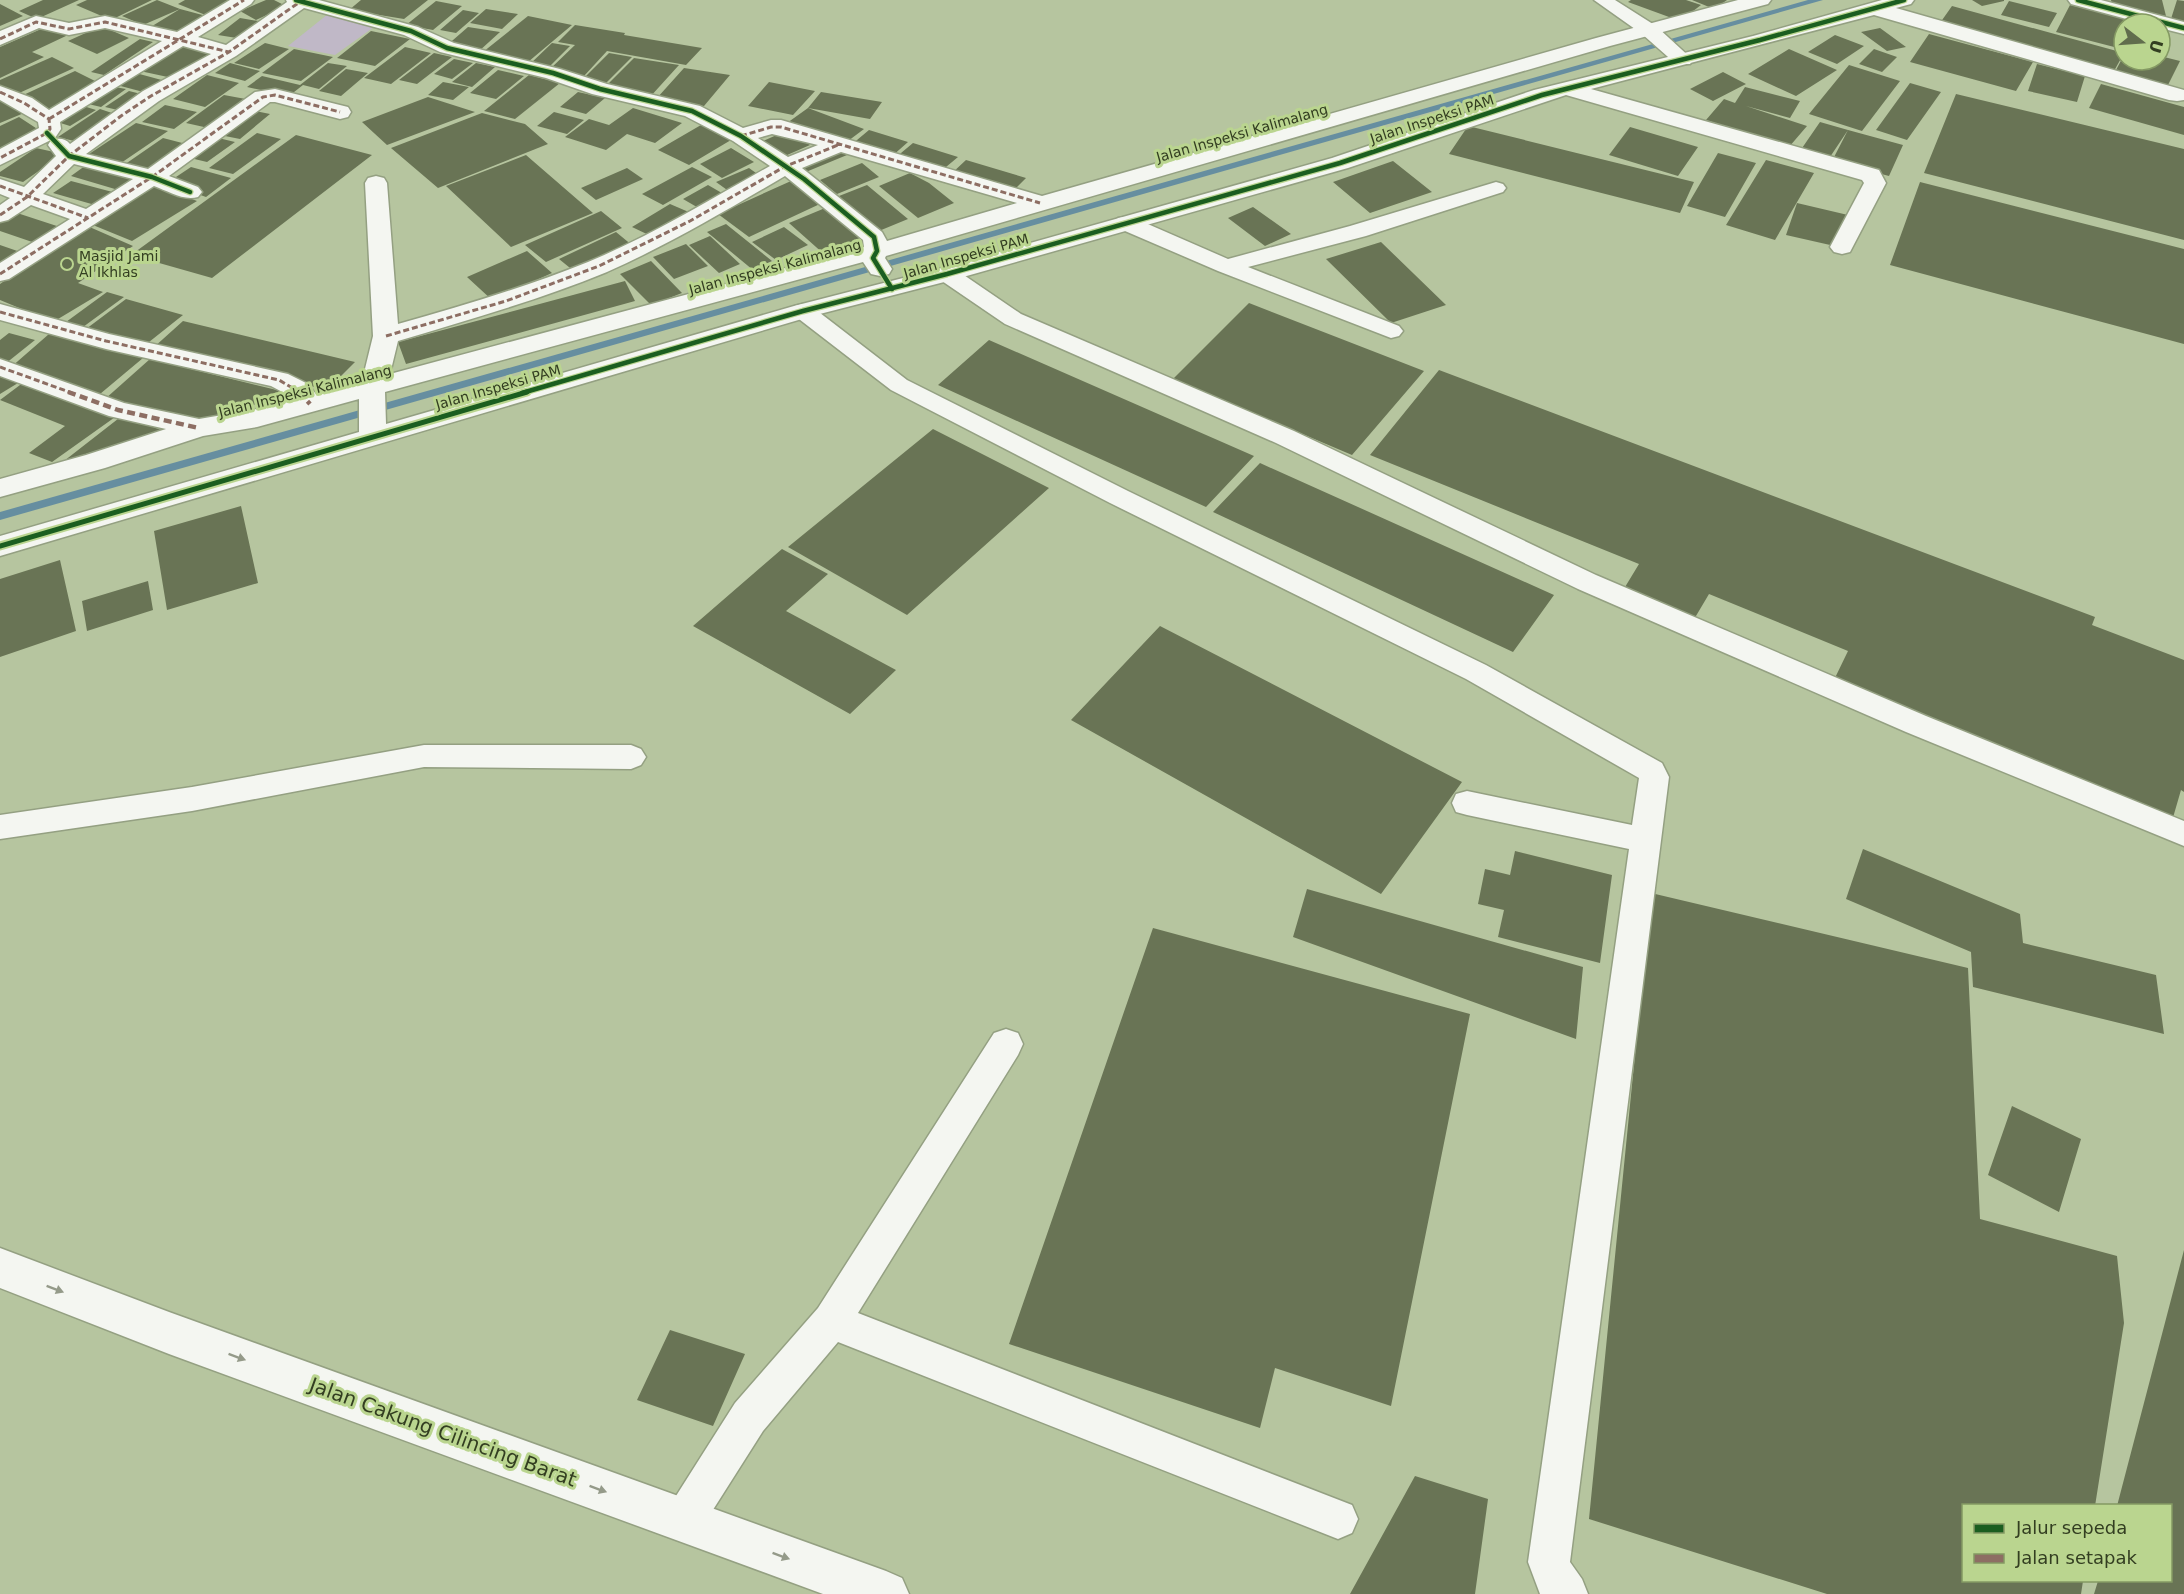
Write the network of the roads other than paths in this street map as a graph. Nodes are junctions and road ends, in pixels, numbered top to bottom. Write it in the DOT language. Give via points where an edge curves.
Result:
graph roads {
  1 [pos="244,0"];
  2 [pos="1603,0"];
  3 [pos="1761,0"];
  4 [pos="1904,0"];
  5 [pos="2078,0"];
  6 [pos="298,1"];
  7 [pos="1876,9"];
  8 [pos="2184,28"];
  9 [pos="1652,33"];
  10 [pos="0,39"];
  11 [pos="182,39"];
  12 [pos="229,52"];
  13 [pos="1681,58"];
  14 [pos="1567,89"];
  15 [pos="0,92"];
  16 [pos="2177,95"];
  17 [pos="340,112"];
  18 [pos="48,126"];
  19 [pos="741,136"];
  20 [pos="838,145"];
  21 [pos="69,156"];
  22 [pos="0,158"];
  23 [pos="784,167"];
  24 [pos="152,177"];
  25 [pos="376,183"];
  26 [pos="0,186"];
  27 [pos="1496,188"];
  28 [pos="190,192"];
  29 [pos="27,197"];
  30 [pos="1040,203"];
  31 [pos="0,215"];
  32 [pos="88,218"];
  33 [pos="1126,223"];
  34 [pos="1842,247"];
  35 [pos="875,254"];
  36 [pos="1226,266"];
  37 [pos="0,274"];
  38 [pos="947,274"];
  39 [pos="891,287"];
  40 [pos="803,311"];
  41 [pos="0,312"];
  42 [pos="1391,331"];
  43 [pos="387,336"];
  44 [pos="0,367"];
  45 [pos="374,389"];
  46 [pos="310,404"];
  47 [pos="199,428"];
  48 [pos="372,430"];
  49 [pos="0,488"];
  50 [pos="0,546"];
  51 [pos="631,757"];
  52 [pos="1467,802"];
  53 [pos="0,827"];
  54 [pos="2184,834"];
  55 [pos="1645,840"];
  56 [pos="1006,1044"];
  57 [pos="0,1268"];
  58 [pos="831,1321"];
  59 [pos="1338,1519"];
  60 [pos="683,1521"];
  61 [pos="886,1594"];
  62 [pos="1567,1594"];
  1 -- 11 [label="main road"];
  2 -- 9 [label="lane"];
  3 -- 9 [label="main road, Jalan Inspeksi Kalimalang"];
  4 -- 7 [label="main road, Jalan Inspeksi PAM"];
  5 -- 8 [label="main road"];
  6 -- 12 [label="main road"];
  6 -- 19 [label="main road" via="411,31 447,48 692,111"];
  7 -- 13 [label="main road, Jalan Inspeksi PAM"];
  7 -- 16 [label="main road"];
  9 -- 13 [label="lane"];
  9 -- 30 [label="main road, Jalan Inspeksi Kalimalang"];
  10 -- 11 [label="main road" via="36,22 69,29 105,22"];
  11 -- 12 [label="main road"];
  11 -- 18 [label="main road"];
  12 -- 21 [label="main road" via="151,96"];
  13 -- 14 [label="main road, Jalan Inspeksi PAM"];
  14 -- 33 [label="main road, Jalan Inspeksi PAM" via="1340,163"];
  14 -- 34 [label="main road" via="1871,175 1875,183"];
  15 -- 18 [label="main road" via="24,103"];
  17 -- 24 [label="main road" via="269,95"];
  18 -- 21 [label="main road"];
  18 -- 22 [label="main road"];
  19 -- 20 [label="main road" via="781,127"];
  19 -- 23 [label="main road"];
  20 -- 23 [label="main road"];
  20 -- 30 [label="main road"];
  21 -- 24 [label="main road"];
  21 -- 29 [label="main road"];
  23 -- 35 [label="main road" via="813,185 874,237"];
  23 -- 43 [label="main road" via="690,221 600,266 506,301"];
  24 -- 28 [label="main road"];
  24 -- 32 [label="main road"];
  25 -- 43 [label="main road"];
  26 -- 29 [label="main road"];
  27 -- 36 [label="lane" via="1358,231"];
  29 -- 31 [label="main road"];
  29 -- 32 [label="main road"];
  30 -- 35 [label="main road, Jalan Inspeksi Kalimalang"];
  32 -- 37 [label="main road"];
  33 -- 36 [label="lane"];
  33 -- 38 [label="main road, Jalan Inspeksi PAM"];
  35 -- 39 [label="main road"];
  35 -- 45 [label="main road, Jalan Inspeksi Kalimalang"];
  36 -- 42 [label="lane"];
  38 -- 39 [label="main road, Jalan Inspeksi PAM"];
  38 -- 54 [label="lane" via="1012,319 1285,436 1587,582"];
  39 -- 40 [label="main road, Jalan Inspeksi PAM"];
  40 -- 48 [label="main road, Jalan Inspeksi PAM"];
  40 -- 55 [label="lane" via="899,385 1476,672 1645,765 1654,777"];
  41 -- 46 [label="main road" via="279,380 297,389"];
  43 -- 45 [label="main road"];
  44 -- 47 [label="main road" via="118,410"];
  45 -- 46 [label="main road, Jalan Inspeksi Kalimalang"];
  45 -- 48 [label="main road"];
  46 -- 47 [label="main road, Jalan Inspeksi Kalimalang"];
  47 -- 49 [label="main road, Jalan Inspeksi Kalimalang"];
  48 -- 50 [label="main road, Jalan Inspeksi PAM"];
  51 -- 53 [label="lane" via="424,756 192,799"];
  52 -- 55 [label="lane"];
  55 -- 62 [label="lane" via="1549,1562 1555,1580"];
  56 -- 58 [label="lane"];
  57 -- 60 [label="main road, Jalan Cakung Cilincing Barat, one-way"];
  58 -- 59 [label="lane"];
  58 -- 60 [label="lane" via="749,1417"];
  60 -- 61 [label="main road, Jalan Cakung Cilincing Barat, one-way"];
}
